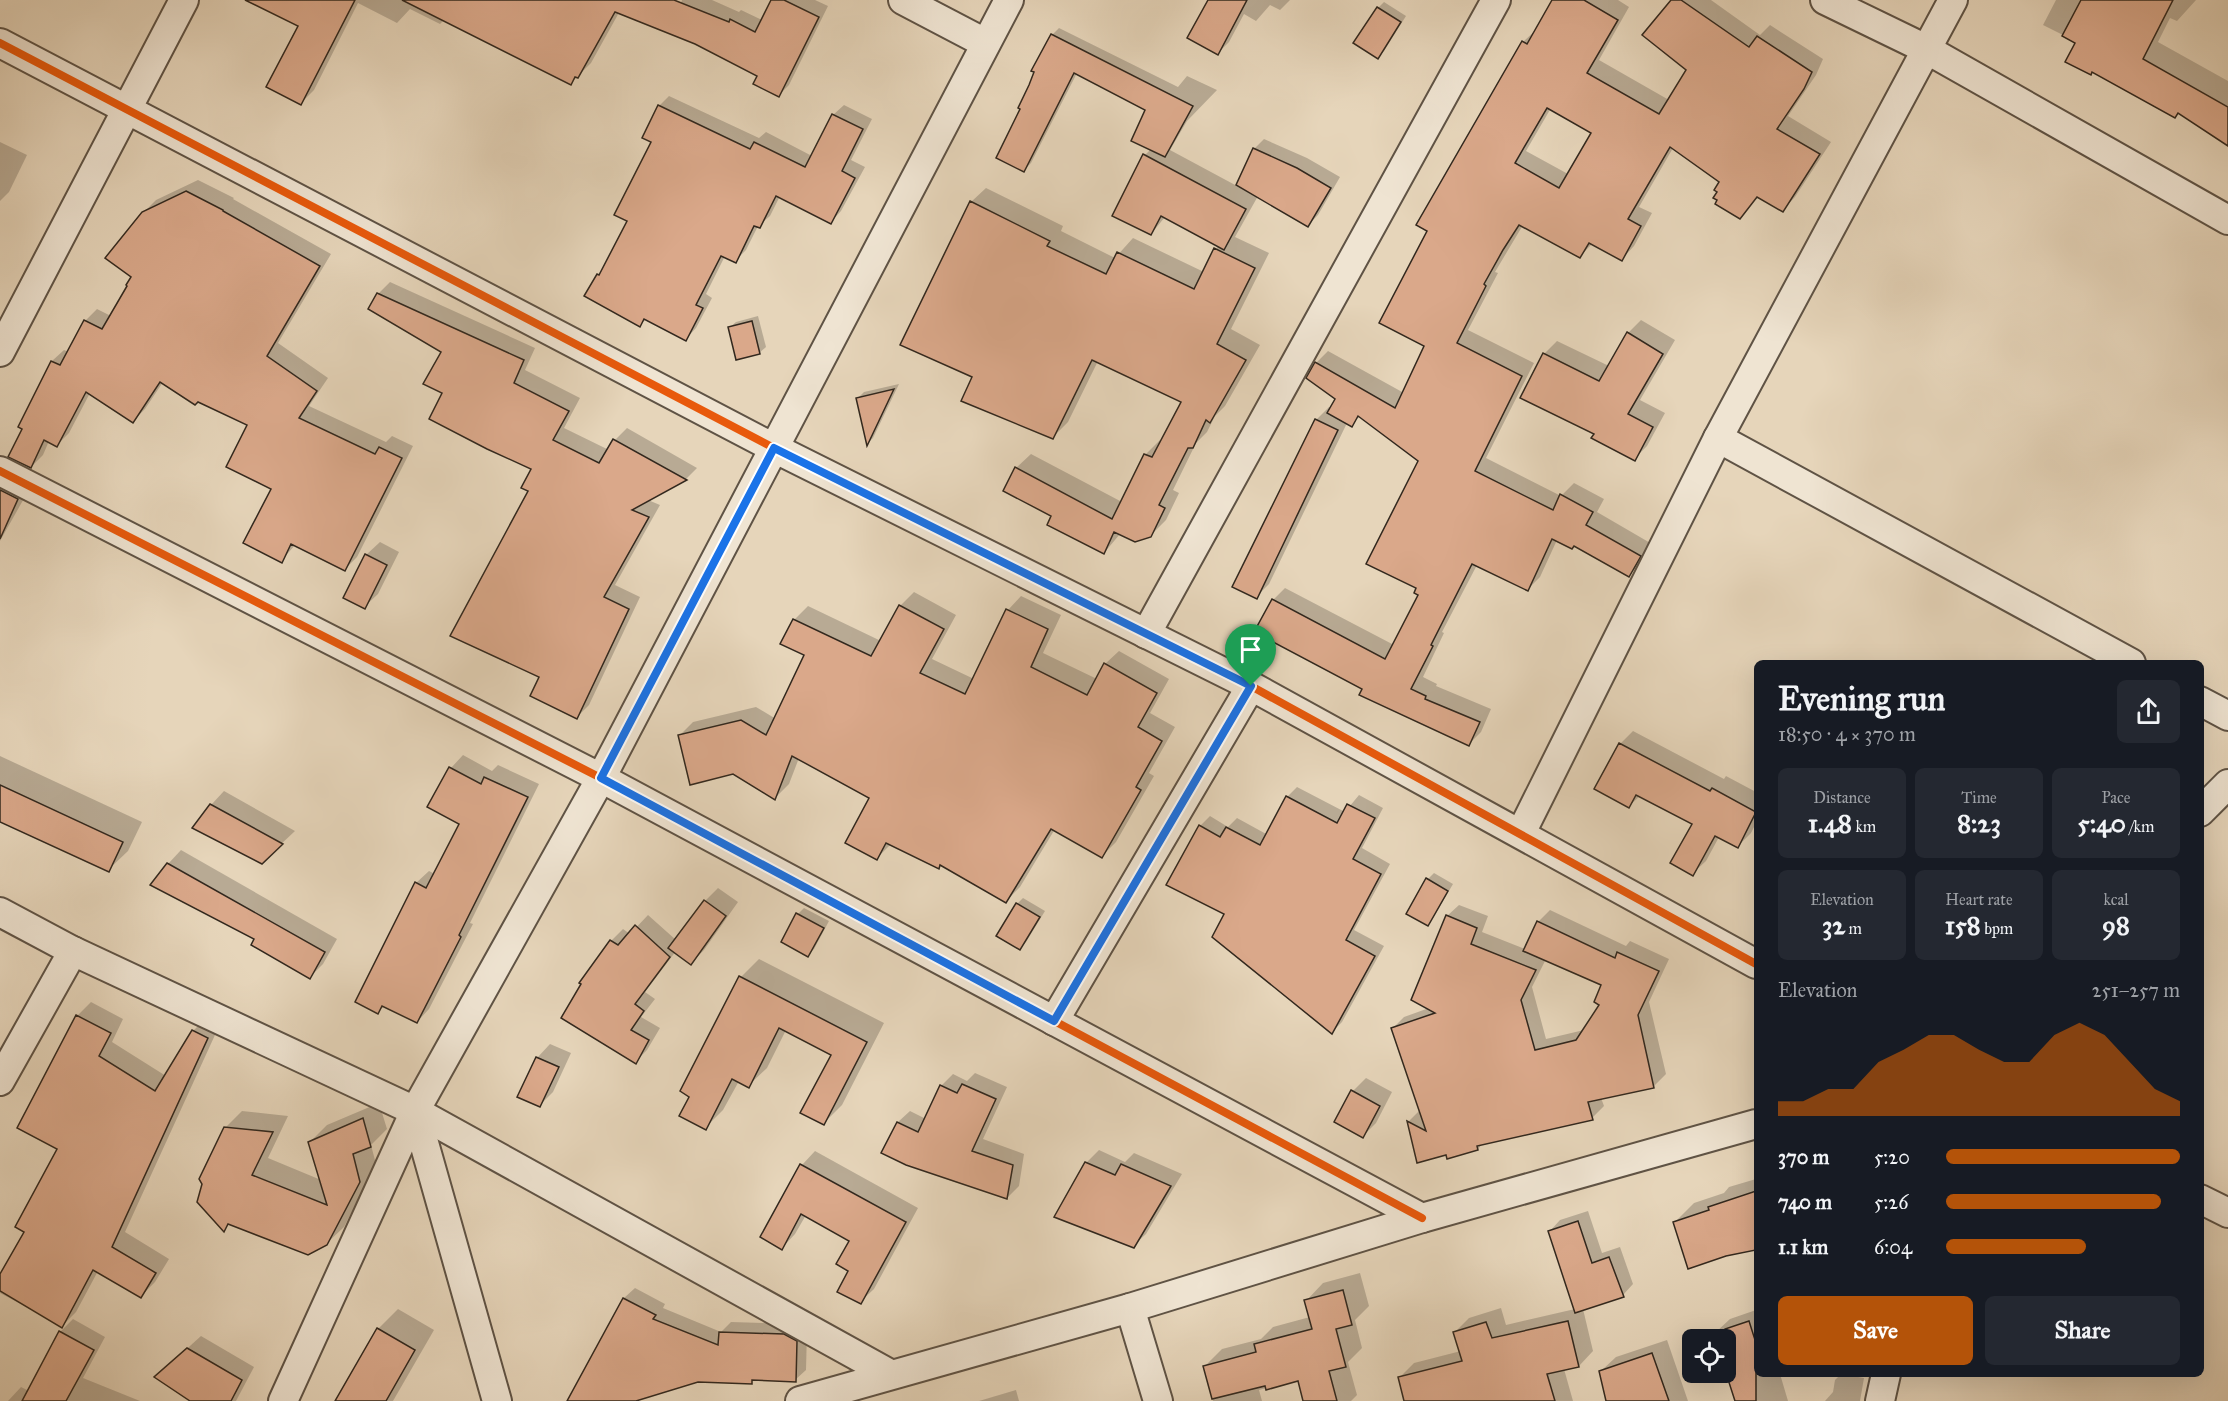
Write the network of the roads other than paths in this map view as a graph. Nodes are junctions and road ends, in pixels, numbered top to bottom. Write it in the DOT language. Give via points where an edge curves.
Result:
graph roads {
  1 [pos="184,0"];
  2 [pos="903,0"];
  3 [pos="1009,0"];
  4 [pos="1496,0"];
  5 [pos="1825,0"];
  6 [pos="1953,0"];
  7 [pos="0,43"];
  8 [pos="986,43"];
  9 [pos="1926,49"];
  10 [pos="126,110"];
  11 [pos="2228,219"];
  12 [pos="0,352"];
  13 [pos="1718,438"];
  14 [pos="774,448"];
  15 [pos="0,471"];
  16 [pos="1146,634"];
  17 [pos="2125,660"];
  18 [pos="1251,686"];
  19 [pos="2204,703"];
  20 [pos="2228,716"];
  21 [pos="601,778"];
  22 [pos="2228,784"];
  23 [pos="2204,808"];
  24 [pos="1521,833"];
  25 [pos="0,912"];
  26 [pos="73,951"];
  27 [pos="1754,963"];
  28 [pos="1054,1021"];
  29 [pos="0,1081"];
  30 [pos="415,1111"];
  31 [pos="1754,1125"];
  32 [pos="2204,1201"];
  33 [pos="2228,1213"];
  34 [pos="1422,1218"];
  35 [pos="1130,1308"];
  36 [pos="890,1374"];
  37 [pos="1885,1377"];
  38 [pos="283,1401"];
  39 [pos="497,1401"];
  40 [pos="800,1401"];
  41 [pos="1158,1401"];
  42 [pos="1880,1401"];
  1 -- 10 [label="street"];
  2 -- 8 [label="street"];
  3 -- 8 [label="street"];
  4 -- 16 [label="street"];
  5 -- 9 [label="street"];
  6 -- 9 [label="street"];
  7 -- 10 [label="street"];
  8 -- 14 [label="street"];
  9 -- 11 [label="street"];
  9 -- 13 [label="street"];
  10 -- 12 [label="street"];
  10 -- 14 [label="street"];
  13 -- 17 [label="street"];
  13 -- 24 [label="street"];
  14 -- 16 [label="street"];
  14 -- 21 [label="street"];
  15 -- 21 [label="street"];
  16 -- 18 [label="street"];
  18 -- 24 [label="street"];
  18 -- 28 [label="street"];
  19 -- 20 [label="street"];
  21 -- 28 [label="street"];
  21 -- 30 [label="street"];
  22 -- 23 [label="street"];
  24 -- 27 [label="street"];
  25 -- 26 [label="street"];
  26 -- 29 [label="street"];
  26 -- 30 [label="street"];
  28 -- 34 [label="street"];
  30 -- 36 [label="street"];
  30 -- 38 [label="street"];
  30 -- 39 [label="street"];
  31 -- 34 [label="street"];
  32 -- 33 [label="street"];
  34 -- 35 [label="street"];
  35 -- 36 [label="street"];
  35 -- 41 [label="street"];
  36 -- 40 [label="street"];
  37 -- 42 [label="street"];
}
